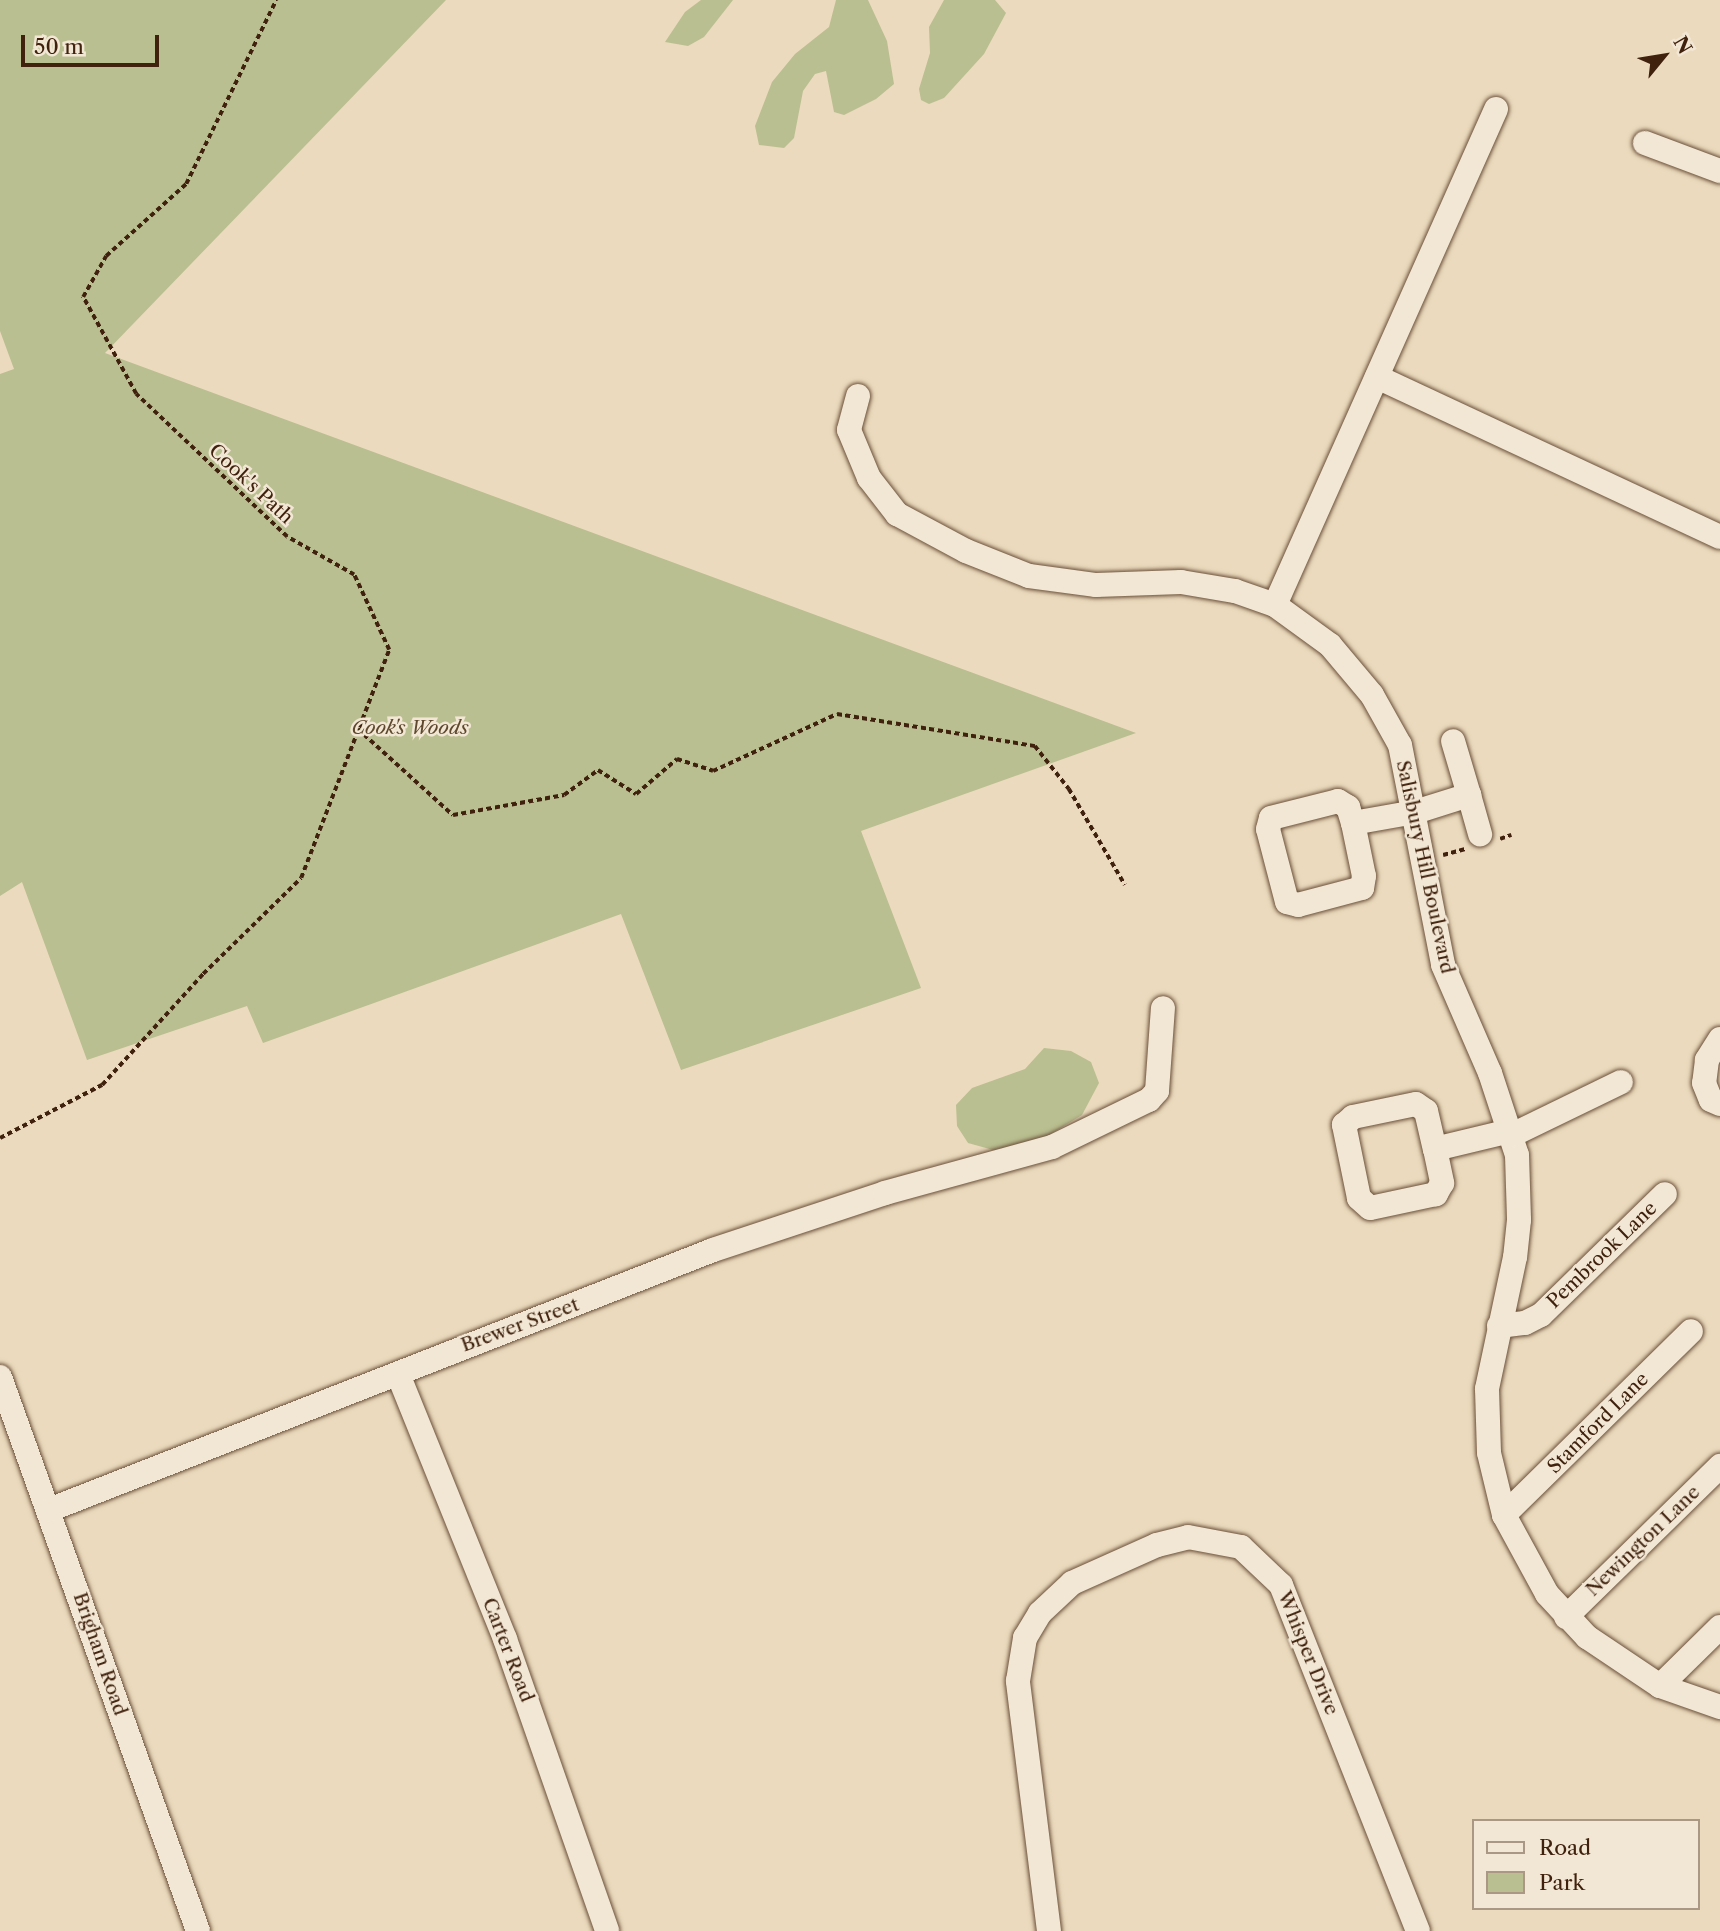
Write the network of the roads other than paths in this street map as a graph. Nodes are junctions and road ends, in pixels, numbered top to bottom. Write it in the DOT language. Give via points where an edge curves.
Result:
graph roads {
  1 [pos="1496,110"];
  2 [pos="1645,143"];
  3 [pos="1720,171"];
  4 [pos="1377,377"];
  5 [pos="858,396"];
  6 [pos="1720,537"];
  7 [pos="1275,605"];
  8 [pos="1453,741"];
  9 [pos="1469,795"];
  10 [pos="1415,812"];
  11 [pos="1353,823"];
  12 [pos="1480,834"];
  13 [pos="1163,1008"];
  14 [pos="1720,1039"];
  15 [pos="1621,1082"];
  16 [pos="1720,1104"];
  17 [pos="1511,1133"];
  18 [pos="1435,1149"];
  19 [pos="1665,1194"];
  20 [pos="1499,1326"];
  21 [pos="1691,1331"];
  22 [pos="398,1374"];
  23 [pos="0,1377"];
  24 [pos="1720,1466"];
  25 [pos="49,1510"];
  26 [pos="1504,1515"];
  27 [pos="1566,1617"];
  28 [pos="1720,1627"];
  29 [pos="1660,1686"];
  30 [pos="1720,1707"];
  31 [pos="198,1931"];
  32 [pos="607,1931"];
  33 [pos="1049,1931"];
  34 [pos="1419,1931"];
  1 -- 4 [label="street"];
  2 -- 3 [label="street"];
  4 -- 6 [label="street"];
  4 -- 7 [label="street"];
  5 -- 7 [label="street, Salisbury Hill Boulevard" via="849,430 869,478 897,514 966,551 1030,576 1096,585 1181,582"];
  7 -- 10 [label="street, Salisbury Hill Boulevard" via="1330,645 1372,695 1400,745"];
  8 -- 9 [label="street"];
  9 -- 10 [label="street"];
  9 -- 12 [label="street"];
  10 -- 11 [label="street"];
  10 -- 17 [label="street, Salisbury Hill Boulevard" via="1443,965"];
  11 -- 11 [label="street" via="1364,876 1362,888 1298,905 1287,902 1268,829 1271,818 1338,801 1348,807"];
  13 -- 22 [label="street, Brewer Street" via="1157,1091 1149,1100 1052,1147 885,1193 713,1250"];
  14 -- 16 [label="street" via="1707,1060 1704,1083 1711,1100"];
  15 -- 17 [label="street"];
  17 -- 18 [label="street"];
  17 -- 20 [label="street, Salisbury Hill Boulevard" via="1519,1220"];
  18 -- 18 [label="street" via="1442,1183 1436,1194 1370,1209 1359,1198 1344,1125 1353,1117 1416,1104 1426,1111"];
  19 -- 20 [label="street, Pembrook Lane" via="1541,1315 1519,1325"];
  20 -- 26 [label="street, Salisbury Hill Boulevard" via="1486,1421"];
  21 -- 26 [label="street, Stamford Lane"];
  22 -- 25 [label="street, Brewer Street"];
  22 -- 32 [label="street, Carter Road" via="505,1639"];
  23 -- 25 [label="street, Brigham Road"];
  24 -- 27 [label="street, Newington Lane"];
  25 -- 31 [label="street, Brigham Road"];
  26 -- 27 [label="street, Salisbury Hill Boulevard" via="1530,1569"];
  27 -- 29 [label="street, Salisbury Hill Boulevard" via="1609,1656"];
  28 -- 29 [label="street"];
  29 -- 30 [label="street, Salisbury Hill Boulevard"];
  33 -- 34 [label="street, Whisper Drive" via="1018,1681 1025,1638 1040,1613 1072,1583 1157,1545 1188,1537 1241,1547 1281,1585"];
}
